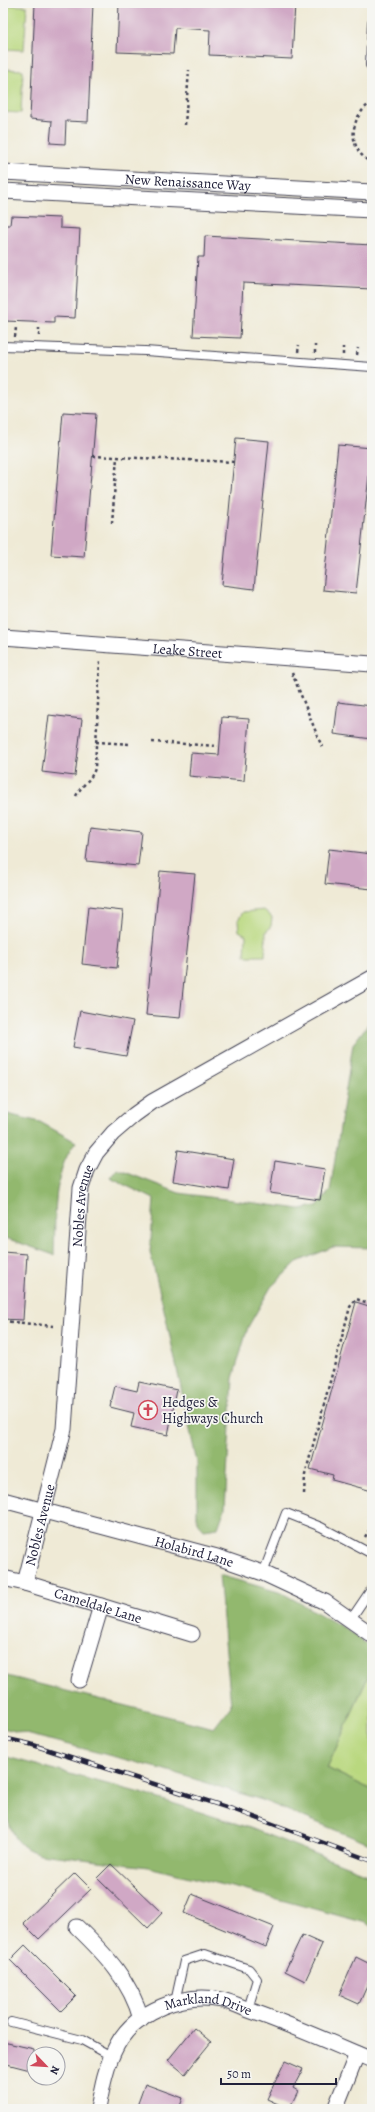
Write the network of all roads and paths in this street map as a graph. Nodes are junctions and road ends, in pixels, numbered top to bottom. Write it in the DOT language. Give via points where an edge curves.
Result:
graph roads {
  1 [pos="372,22"];
  2 [pos="372,66"];
  3 [pos="189,70"];
  4 [pos="372,102"];
  5 [pos="185,125"];
  6 [pos="372,163"];
  7 [pos="3,172"];
  8 [pos="3,191"];
  9 [pos="372,192"];
  10 [pos="372,210"];
  11 [pos="3,346"];
  12 [pos="372,367"];
  13 [pos="93,456"];
  14 [pos="116,457"];
  15 [pos="234,462"];
  16 [pos="112,523"];
  17 [pos="3,637"];
  18 [pos="100,654"];
  19 [pos="372,664"];
  20 [pos="290,667"];
  21 [pos="96,742"];
  22 [pos="152,742"];
  23 [pos="131,744"];
  24 [pos="218,746"];
  25 [pos="322,747"];
  26 [pos="76,796"];
  27 [pos="372,978"];
  28 [pos="372,1304"];
  29 [pos="3,1321"];
  30 [pos="53,1326"];
  31 [pos="304,1494"];
  32 [pos="3,1500"];
  33 [pos="43,1510"];
  34 [pos="372,1554"];
  35 [pos="263,1573"];
  36 [pos="3,1578"];
  37 [pos="25,1583"];
  38 [pos="372,1588"];
  39 [pos="101,1606"];
  40 [pos="351,1619"];
  41 [pos="192,1634"];
  42 [pos="372,1635"];
  43 [pos="79,1680"];
  44 [pos="78,1927"];
  45 [pos="175,2002"];
  46 [pos="248,2010"];
  47 [pos="141,2019"];
  48 [pos="11,2022"];
  49 [pos="357,2054"];
  50 [pos="111,2056"];
  51 [pos="372,2060"];
  52 [pos="98,2109"];
  53 [pos="336,2109"];
  1 -- 2 [label="lane"];
  3 -- 5 [label="path"];
  4 -- 6 [label="path" via="363,108 353,126 356,147 362,156"];
  7 -- 9 [label="street, New Renaissance Way"];
  8 -- 10 [label="street, New Renaissance Way"];
  11 -- 12 [label="lane" via="145,351"];
  13 -- 14 [label="path"];
  14 -- 15 [label="path"];
  14 -- 16 [label="path"];
  17 -- 19 [label="street, Leake Street"];
  18 -- 21 [label="path"];
  20 -- 25 [label="path"];
  21 -- 23 [label="path"];
  21 -- 26 [label="path" via="93,775 79,789"];
  22 -- 24 [label="path"];
  27 -- 33 [label="street, Nobles Avenue" via="152,1102 113,1133 96,1153 86,1170 81,1188 66,1417"];
  28 -- 31 [label="path" via="356,1299 350,1307 305,1475"];
  29 -- 30 [label="path"];
  32 -- 33 [label="street, Holabird Lane"];
  33 -- 35 [label="street, Holabird Lane" via="217,1557"];
  33 -- 37 [label="street, Nobles Avenue"];
  34 -- 35 [label="lane" via="321,1527 286,1513"];
  35 -- 40 [label="street, Holabird Lane" via="325,1602"];
  36 -- 37 [label="street, Cameldale Lane"];
  37 -- 39 [label="street, Cameldale Lane"];
  38 -- 40 [label="lane"];
  39 -- 41 [label="street, Cameldale Lane"];
  39 -- 43 [label="street"];
  40 -- 42 [label="street, Holabird Lane"];
  44 -- 47 [label="street" via="121,1975 132,1994"];
  45 -- 46 [label="street, Markland Drive" via="197,1998 222,2000"];
  45 -- 46 [label="lane" via="184,1961 205,1954 248,1969 257,1978"];
  45 -- 47 [label="street, Markland Drive" via="156,2009"];
  46 -- 49 [label="street, Markland Drive"];
  47 -- 50 [label="street, Markland Drive" via="124,2036"];
  48 -- 50 [label="lane" via="82,2040"];
  49 -- 51 [label="street, Markland Drive"];
  49 -- 53 [label="street"];
  50 -- 52 [label="street, Markland Drive"];
}
